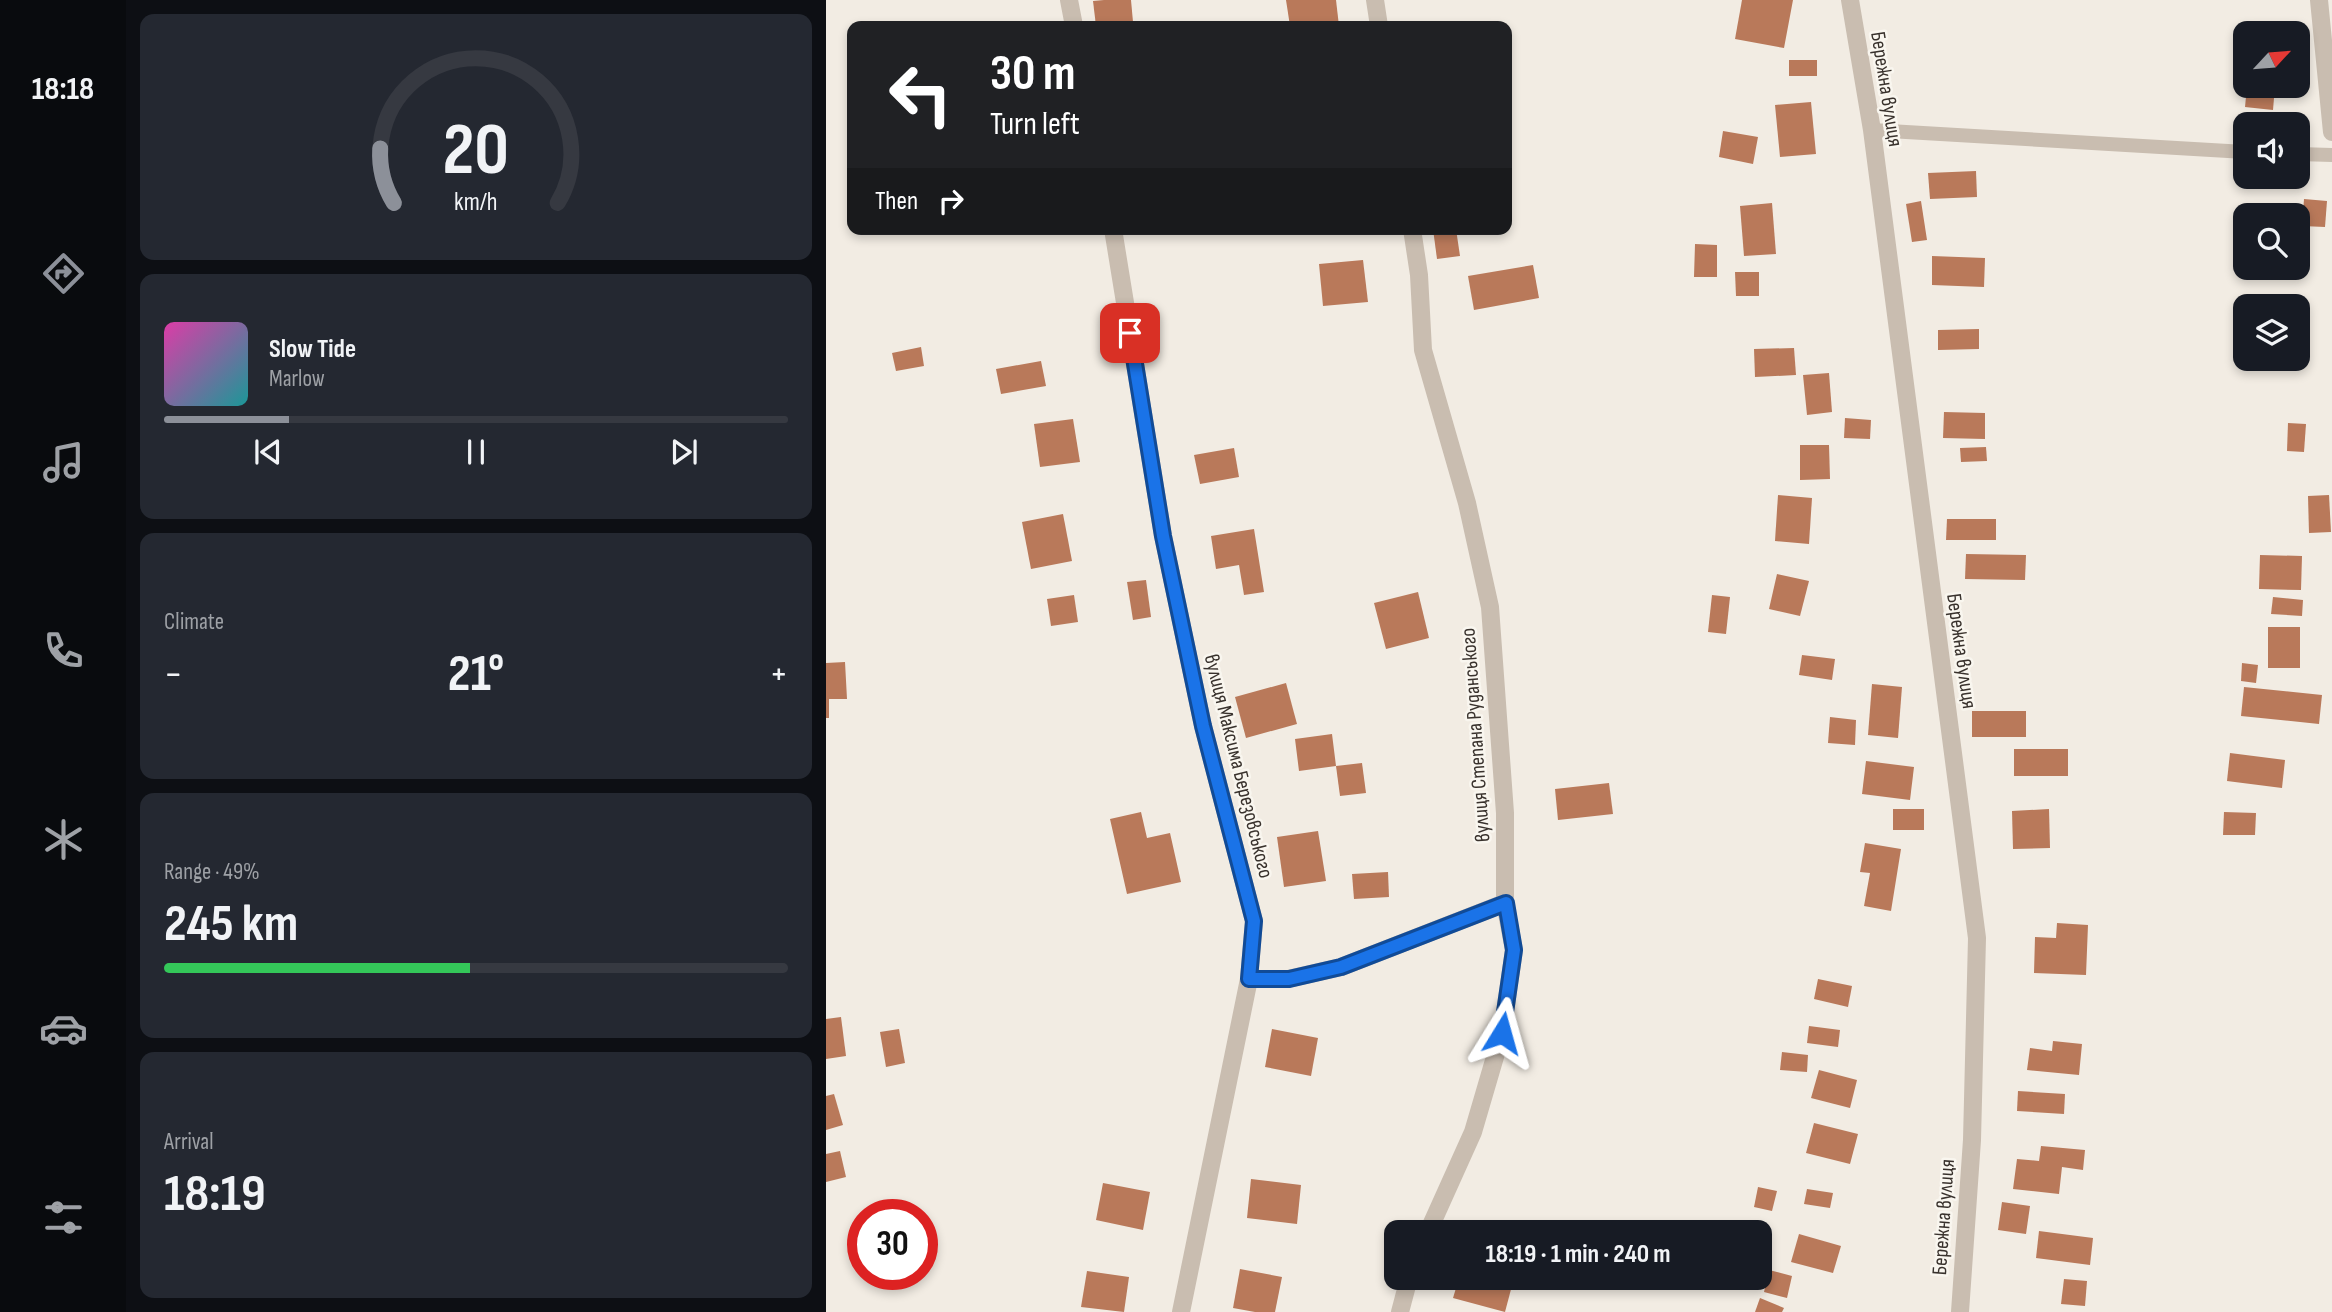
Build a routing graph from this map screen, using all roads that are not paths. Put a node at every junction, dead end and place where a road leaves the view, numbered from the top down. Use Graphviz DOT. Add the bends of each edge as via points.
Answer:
graph roads {
  1 [pos="1069,0"];
  2 [pos="1375,0"];
  3 [pos="1850,0"];
  4 [pos="2319,0"];
  5 [pos="1073,21"];
  6 [pos="1378,21"];
  7 [pos="1872,130"];
  8 [pos="2332,132"];
  9 [pos="2233,151"];
  10 [pos="2310,154"];
  11 [pos="2332,155"];
  12 [pos="1114,235"];
  13 [pos="1413,235"];
  14 [pos="1506,903"];
  15 [pos="1249,979"];
  16 [pos="1433,1220"];
  17 [pos="1406,1290"];
  18 [pos="1181,1312"];
  19 [pos="1400,1312"];
  20 [pos="1959,1312"];
  1 -- 5 [label="street"];
  2 -- 6 [label="street"];
  3 -- 7 [label="street, Бережна вулиця"];
  4 -- 8 [label="street"];
  7 -- 9 [label="lane"];
  7 -- 20 [label="street, Бережна вулиця" via="1977,938 1972,1140"];
  10 -- 11 [label="lane"];
  12 -- 15 [label="street, вулиця Максима Березовського" via="1163,536 1203,726 1254,921"];
  13 -- 14 [label="street, вулиця Степана Руданського" via="1423,351 1467,503 1490,607 1506,813"];
  14 -- 15 [label="street" via="1341,967 1289,979"];
  14 -- 16 [label="street, вулиця Степана Руданського" via="1514,950 1502,1033 1473,1132"];
  15 -- 18 [label="street, вулиця Максима Березовського"];
  17 -- 19 [label="street"];
}
